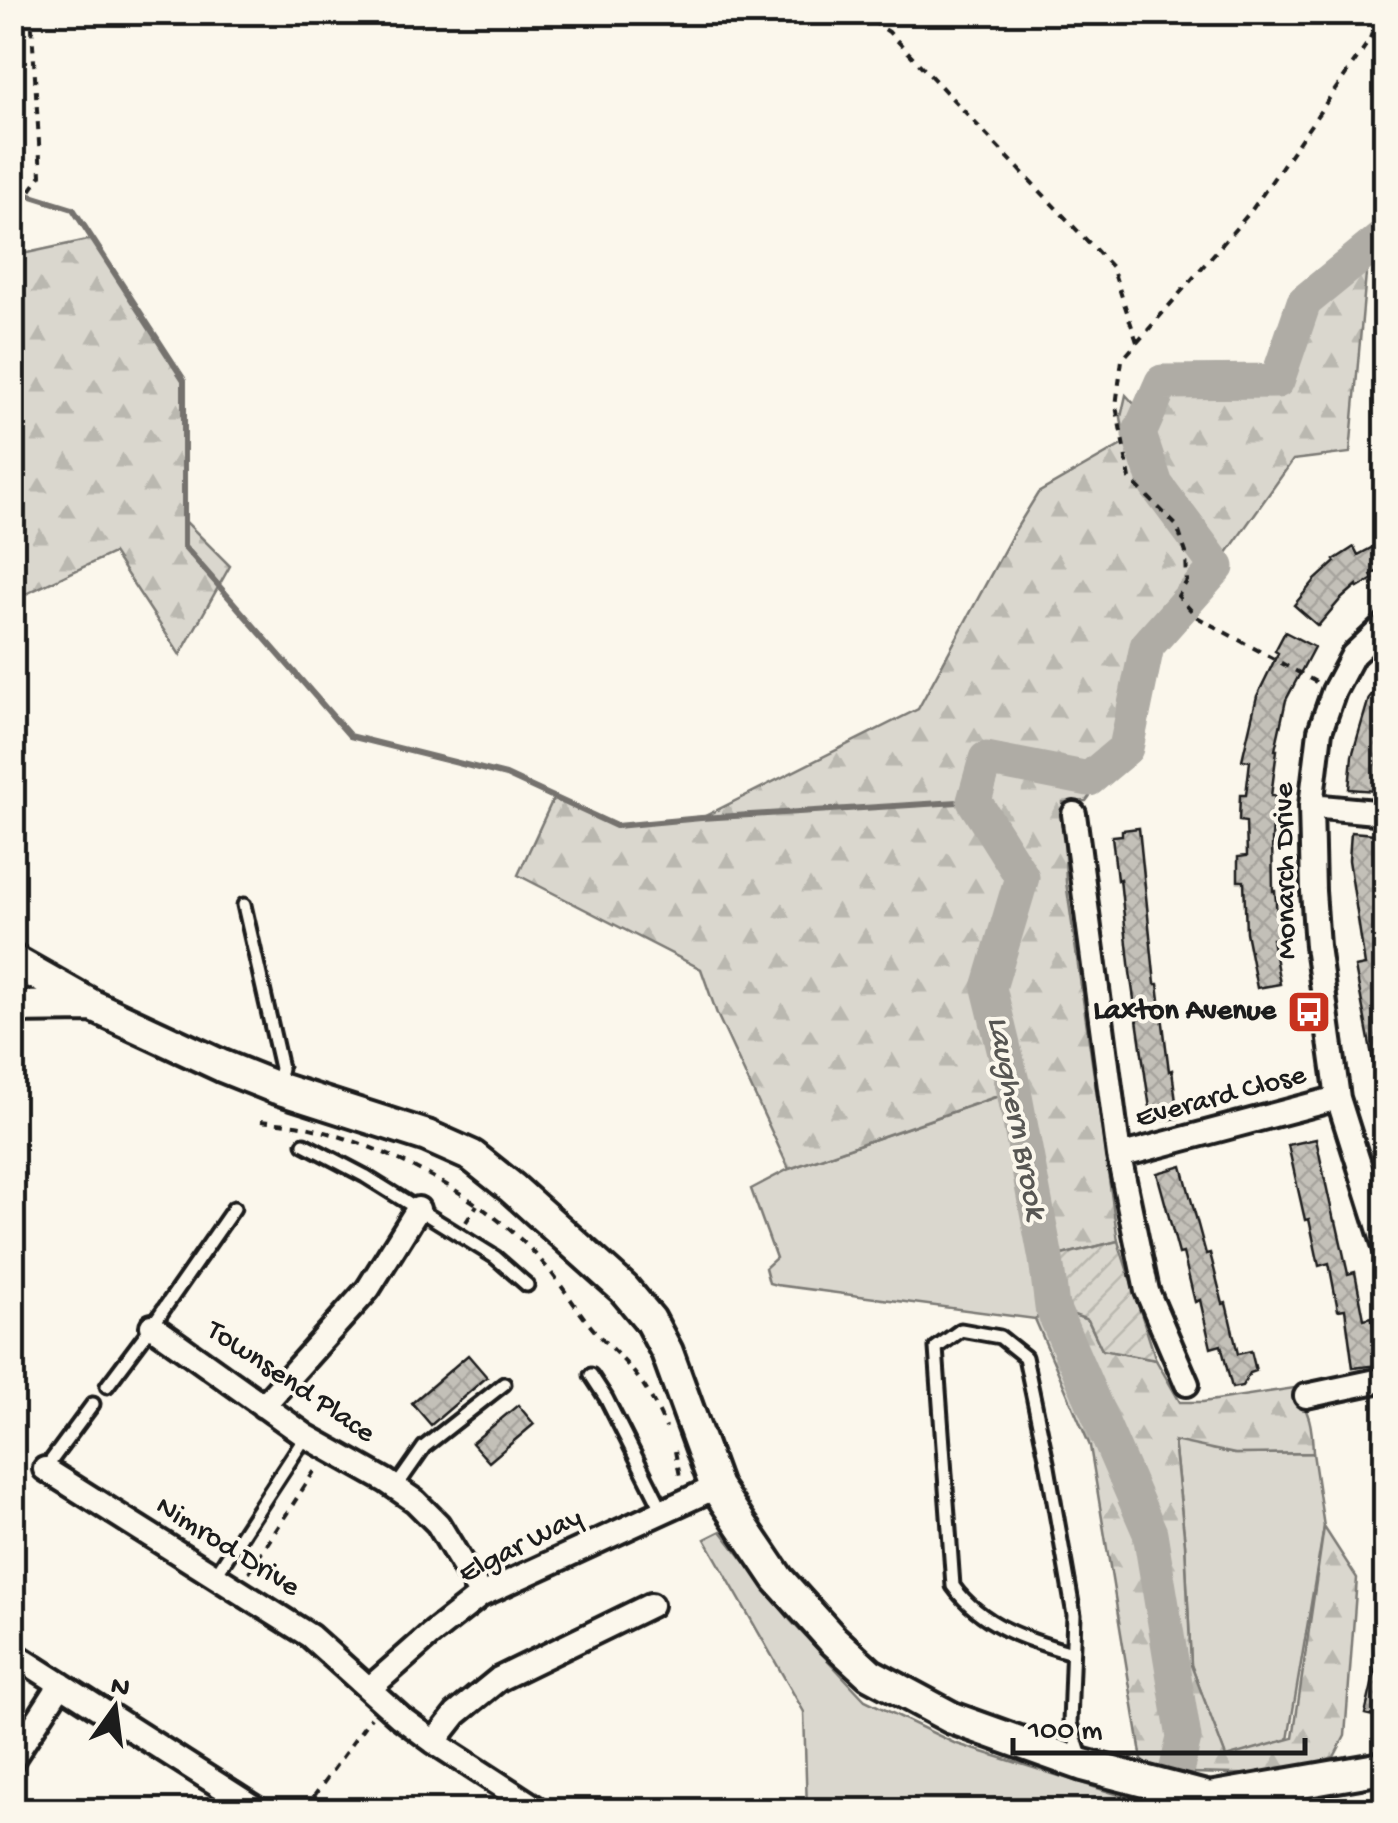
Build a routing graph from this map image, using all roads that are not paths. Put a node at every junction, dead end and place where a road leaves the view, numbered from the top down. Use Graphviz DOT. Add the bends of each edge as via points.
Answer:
graph roads {
  1 [pos="1386,624"];
  2 [pos="1312,806"];
  3 [pos="1386,813"];
  4 [pos="1074,814"];
  5 [pos="244,905"];
  6 [pos="14,961"];
  7 [pos="12,1006"];
  8 [pos="93,1006"];
  9 [pos="276,1088"];
  10 [pos="1338,1098"];
  11 [pos="304,1144"];
  12 [pos="1119,1156"];
  13 [pos="234,1208"];
  14 [pos="418,1209"];
  15 [pos="1386,1250"];
  16 [pos="527,1285"];
  17 [pos="152,1326"];
  18 [pos="591,1374"];
  19 [pos="1386,1379"];
  20 [pos="504,1384"];
  21 [pos="1187,1384"];
  22 [pos="106,1386"];
  23 [pos="1306,1396"];
  24 [pos="93,1404"];
  25 [pos="263,1406"];
  26 [pos="306,1436"];
  27 [pos="46,1469"];
  28 [pos="396,1487"];
  29 [pos="716,1487"];
  30 [pos="663,1512"];
  31 [pos="215,1576"];
  32 [pos="481,1595"];
  33 [pos="651,1605"];
  34 [pos="12,1653"];
  35 [pos="1072,1653"];
  36 [pos="61,1684"];
  37 [pos="376,1695"];
  38 [pos="434,1742"];
  39 [pos="12,1760"];
  40 [pos="1083,1764"];
  41 [pos="1386,1769"];
  42 [pos="258,1810"];
  43 [pos="539,1810"];
  1 -- 2 [label="street, Monarch Drive" via="1353,655 1334,691 1320,730"];
  2 -- 3 [label="street"];
  2 -- 10 [label="street, Monarch Drive" via="1317,946"];
  4 -- 12 [label="street, Everard Close"];
  5 -- 9 [label="lane" via="281,1068"];
  6 -- 7 [label="main road" via="23,981"];
  6 -- 8 [label="main road"];
  7 -- 8 [label="main road"];
  8 -- 9 [label="main road"];
  9 -- 29 [label="main road" via="472,1156 624,1289 667,1352"];
  10 -- 12 [label="street, Everard Close"];
  10 -- 15 [label="street, Monarch Drive"];
  11 -- 14 [label="lane"];
  12 -- 21 [label="street, Everard Close" via="1147,1290"];
  13 -- 17 [label="lane"];
  14 -- 16 [label="lane"];
  14 -- 25 [label="street" via="368,1289"];
  17 -- 22 [label="lane"];
  17 -- 25 [label="street, Townsend Place"];
  18 -- 30 [label="lane"];
  19 -- 23 [label="street"];
  20 -- 28 [label="lane" via="424,1447"];
  24 -- 27 [label="lane"];
  25 -- 26 [label="street, Townsend Place"];
  26 -- 28 [label="street, Townsend Place"];
  26 -- 31 [label="lane"];
  27 -- 31 [label="street, Nimrod Drive"];
  28 -- 32 [label="street, Townsend Place" via="438,1524"];
  29 -- 30 [label="street, Elgar Way"];
  29 -- 40 [label="main road" via="778,1579 870,1674 952,1718"];
  30 -- 32 [label="street, Elgar Way"];
  31 -- 37 [label="street, Nimrod Drive" via="310,1636"];
  32 -- 37 [label="street, Elgar Way" via="430,1635"];
  33 -- 38 [label="street" via="499,1679"];
  34 -- 36 [label="street"];
  35 -- 35 [label="lane" via="1074,1615 1025,1357 1000,1337 961,1330 936,1348 953,1586 966,1604 1012,1634"];
  35 -- 40 [label="lane" via="1070,1723"];
  36 -- 39 [label="street"];
  36 -- 42 [label="street"];
  37 -- 38 [label="street, Nimrod Drive"];
  38 -- 43 [label="street, Nimrod Drive"];
  40 -- 41 [label="main road" via="1209,1798 1266,1796"];
}
